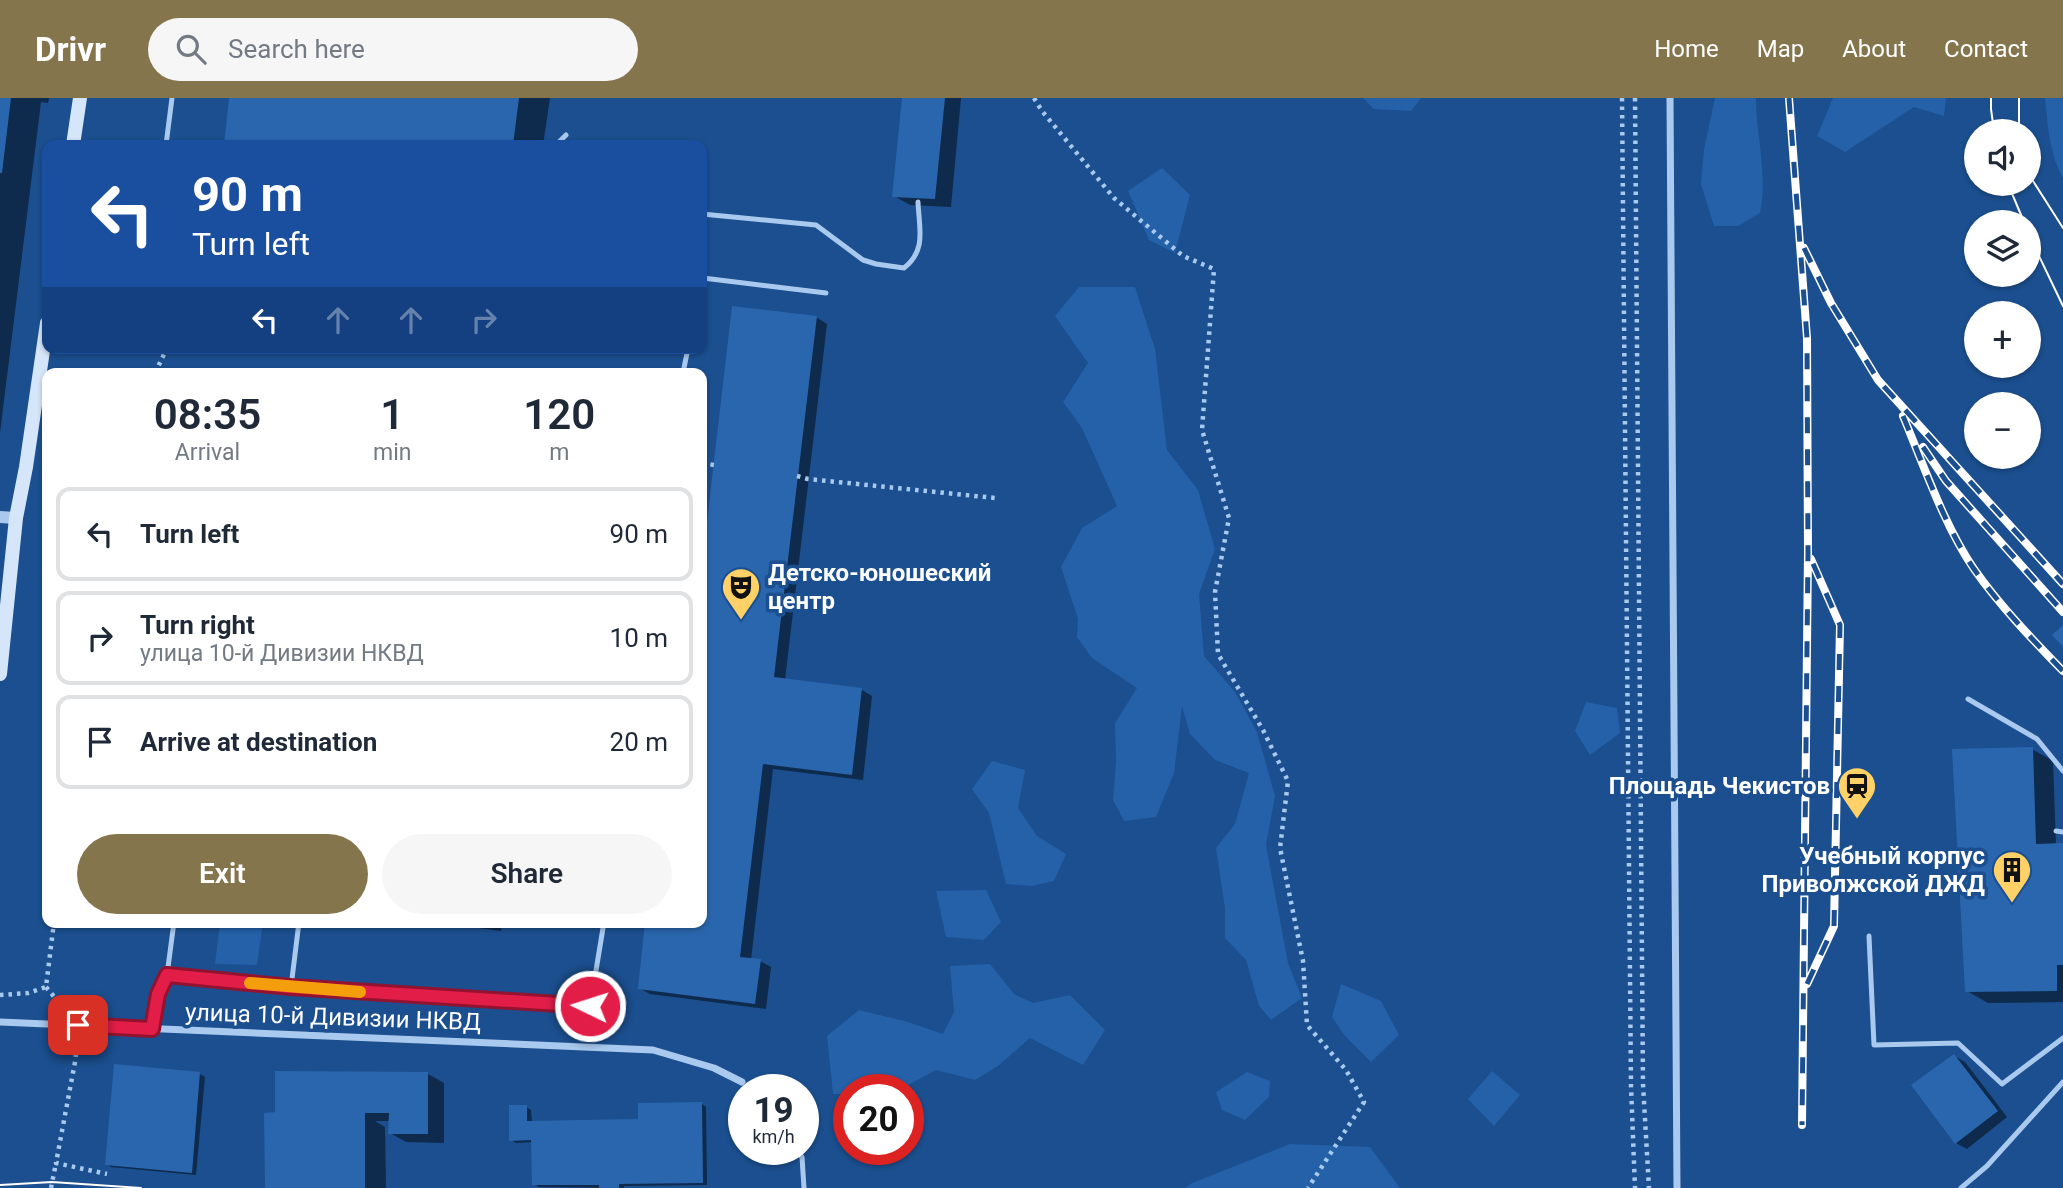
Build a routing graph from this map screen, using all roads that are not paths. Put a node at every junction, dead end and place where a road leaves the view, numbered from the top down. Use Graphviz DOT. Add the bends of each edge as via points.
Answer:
graph roads {
  1 [pos="80,98"];
  2 [pos="172,98"];
  3 [pos="1670,98"];
  4 [pos="566,135"];
  5 [pos="74,140"];
  6 [pos="167,140"];
  7 [pos="561,140"];
  8 [pos="918,202"];
  9 [pos="707,214"];
  10 [pos="707,278"];
  11 [pos="826,293"];
  12 [pos="42,354"];
  13 [pos="0,517"];
  14 [pos="16,518"];
  15 [pos="0,674"];
  16 [pos="1968,699"];
  17 [pos="2063,771"];
  18 [pos="173,928"];
  19 [pos="298,928"];
  20 [pos="603,928"];
  21 [pos="1869,936"];
  22 [pos="167,975"];
  23 [pos="291,987"];
  24 [pos="0,1022"];
  25 [pos="152,1029"];
  26 [pos="2063,1038"];
  27 [pos="728,1075"];
  28 [pos="2063,1082"];
  29 [pos="803,1165"];
  30 [pos="804,1188"];
  31 [pos="1677,1188"];
  32 [pos="1961,1188"];
  1 -- 5 [label="main road"];
  2 -- 6 [label="lane"];
  3 -- 31 [label="street"];
  4 -- 7 [label="lane"];
  8 -- 9 [label="lane" via="920,245 914,261 904,268 863,260 816,225"];
  10 -- 11 [label="lane"];
  12 -- 14 [label="main road"];
  13 -- 14 [label="street"];
  14 -- 15 [label="main road"];
  16 -- 17 [label="lane" via="2037,739"];
  18 -- 22 [label="lane"];
  19 -- 23 [label="lane"];
  20 -- 23 [label="lane" via="590,1006"];
  21 -- 26 [label="lane" via="1874,1045 1958,1042 2002,1084"];
  22 -- 23 [label="lane"];
  22 -- 25 [label="lane" via="158,994"];
  24 -- 25 [label="street, улица 10-й Дивизии НКВД"];
  25 -- 27 [label="street, улица 10-й Дивизии НКВД" via="653,1050"];
  28 -- 32 [label="lane"];
  29 -- 30 [label="lane"];
}
